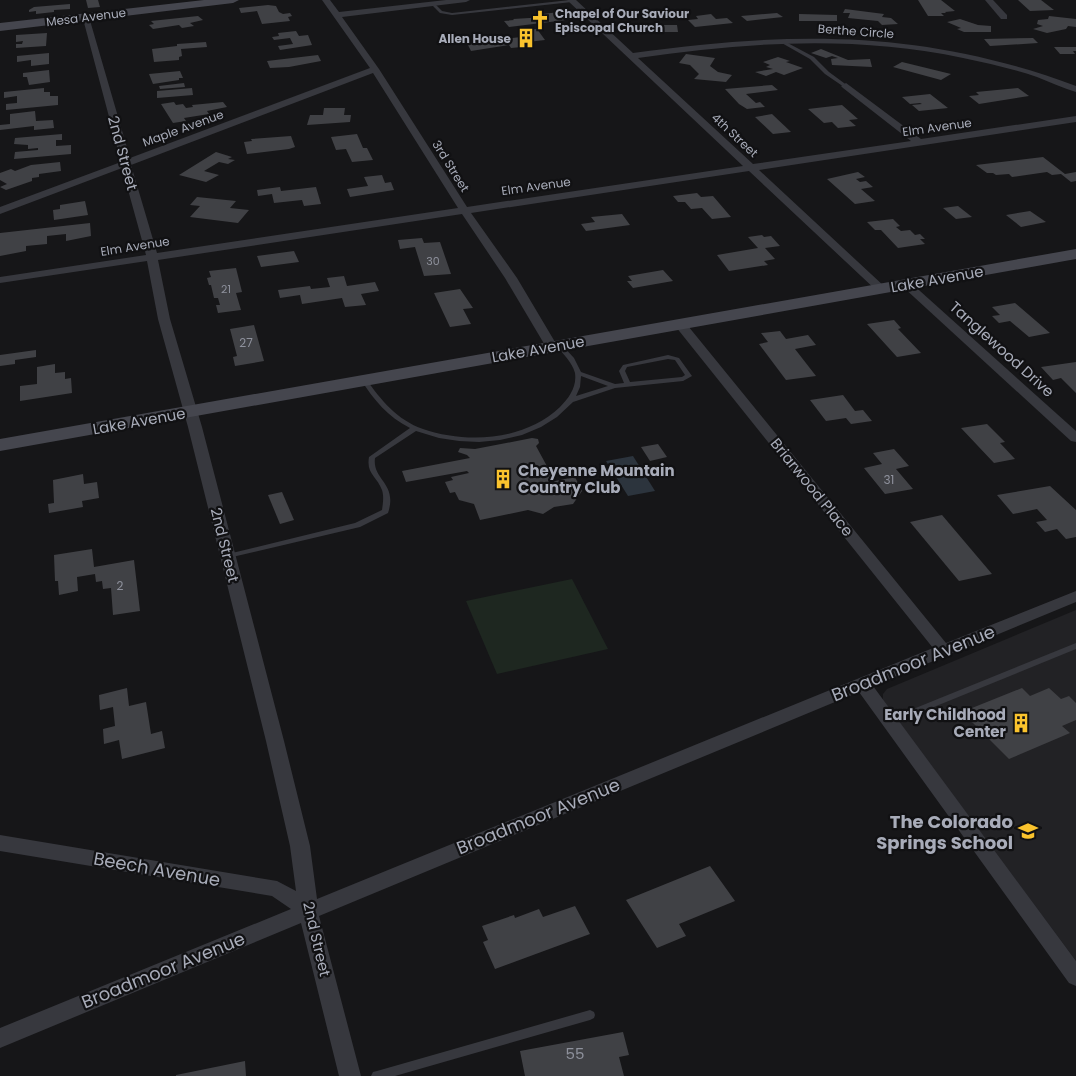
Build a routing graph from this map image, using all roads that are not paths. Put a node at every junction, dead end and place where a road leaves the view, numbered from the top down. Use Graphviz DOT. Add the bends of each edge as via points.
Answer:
graph roads {
  1 [pos="233,0"];
  2 [pos="326,0"];
  3 [pos="466,0"];
  4 [pos="572,0"];
  5 [pos="989,0"];
  6 [pos="432,4"];
  7 [pos="337,15"];
  8 [pos="86,17"];
  9 [pos="1004,17"];
  10 [pos="0,27"];
  11 [pos="780,40"];
  12 [pos="630,56"];
  13 [pos="375,70"];
  14 [pos="846,86"];
  15 [pos="1076,89"];
  16 [pos="1076,119"];
  17 [pos="919,142"];
  18 [pos="126,162"];
  19 [pos="751,167"];
  20 [pos="464,210"];
  21 [pos="0,211"];
  22 [pos="1076,254"];
  23 [pos="152,256"];
  24 [pos="0,280"];
  25 [pos="906,284"];
  26 [pos="881,289"];
  27 [pos="680,324"];
  28 [pos="556,346"];
  29 [pos="578,373"];
  30 [pos="364,380"];
  31 [pos="629,385"];
  32 [pos="614,386"];
  33 [pos="571,400"];
  34 [pos="190,412"];
  35 [pos="415,428"];
  36 [pos="1076,438"];
  37 [pos="0,445"];
  38 [pos="228,556"];
  39 [pos="1076,596"];
  40 [pos="1076,646"];
  41 [pos="944,651"];
  42 [pos="862,684"];
  43 [pos="889,722"];
  44 [pos="0,843"];
  45 [pos="308,910"];
  46 [pos="1076,977"];
  47 [pos="590,1015"];
  48 [pos="0,1038"];
  49 [pos="350,1076"];
  50 [pos="377,1076"];
  1 -- 8 [label="main road, Mesa Avenue"];
  2 -- 7 [label="street, 3rd Street"];
  3 -- 6 [label="street"];
  4 -- 6 [label="lane" via="452,14 441,12"];
  4 -- 12 [label="street, 4th Street"];
  5 -- 9 [label="street"];
  6 -- 7 [label="street"];
  7 -- 13 [label="street, 3rd Street"];
  8 -- 10 [label="main road, Mesa Avenue"];
  8 -- 18 [label="street, 2nd Street"];
  11 -- 12 [label="street, Berthe Circle"];
  11 -- 14 [label="lane" via="812,58"];
  11 -- 15 [label="street, Berthe Circle" via="859,42 943,53 1026,72"];
  12 -- 19 [label="street, 4th Street"];
  13 -- 18 [label="street, Maple Avenue"];
  13 -- 20 [label="street, 3rd Street"];
  14 -- 17 [label="street"];
  16 -- 17 [label="street, Elm Avenue"];
  17 -- 19 [label="street, Elm Avenue"];
  18 -- 21 [label="street, Maple Avenue"];
  18 -- 23 [label="street, 2nd Street"];
  19 -- 20 [label="street, Elm Avenue"];
  19 -- 26 [label="street, 4th Street"];
  20 -- 23 [label="street, Elm Avenue"];
  20 -- 28 [label="street, 3rd Street"];
  22 -- 25 [label="main road, Lake Avenue"];
  23 -- 24 [label="street, Elm Avenue"];
  23 -- 34 [label="street, 2nd Street" via="164,319"];
  25 -- 26 [label="main road, Lake Avenue"];
  25 -- 36 [label="street, Tanglewood Drive"];
  26 -- 27 [label="main road, Lake Avenue"];
  27 -- 28 [label="main road, Lake Avenue"];
  27 -- 41 [label="street, Briarwood Place"];
  28 -- 29 [label="lane" via="570,357"];
  28 -- 30 [label="main road, Lake Avenue"];
  29 -- 32 [label="lane"];
  29 -- 33 [label="lane" via="579,381"];
  30 -- 34 [label="main road, Lake Avenue"];
  30 -- 35 [label="lane" via="391,414"];
  31 -- 31 [label="lane" via="683,379 689,376 677,359 668,357 625,366 622,371"];
  31 -- 32 [label="lane"];
  32 -- 33 [label="lane"];
  33 -- 35 [label="lane" via="540,425 502,437 452,438"];
  34 -- 37 [label="main road, Lake Avenue"];
  34 -- 38 [label="street, 2nd Street"];
  35 -- 38 [label="lane" via="372,456 372,471 384,483 388,496 384,511 357,525"];
  38 -- 45 [label="street, 2nd Street" via="297,837"];
  39 -- 41 [label="street, Broadmoor Avenue"];
  40 -- 43 [label="lane"];
  41 -- 42 [label="street, Broadmoor Avenue"];
  42 -- 43 [label="street"];
  42 -- 45 [label="street, Broadmoor Avenue"];
  43 -- 46 [label="street"];
  44 -- 45 [label="street, Beech Avenue" via="277,890"];
  45 -- 48 [label="street, Broadmoor Avenue"];
  45 -- 49 [label="street, 2nd Street"];
  47 -- 50 [label="lane"];
}
